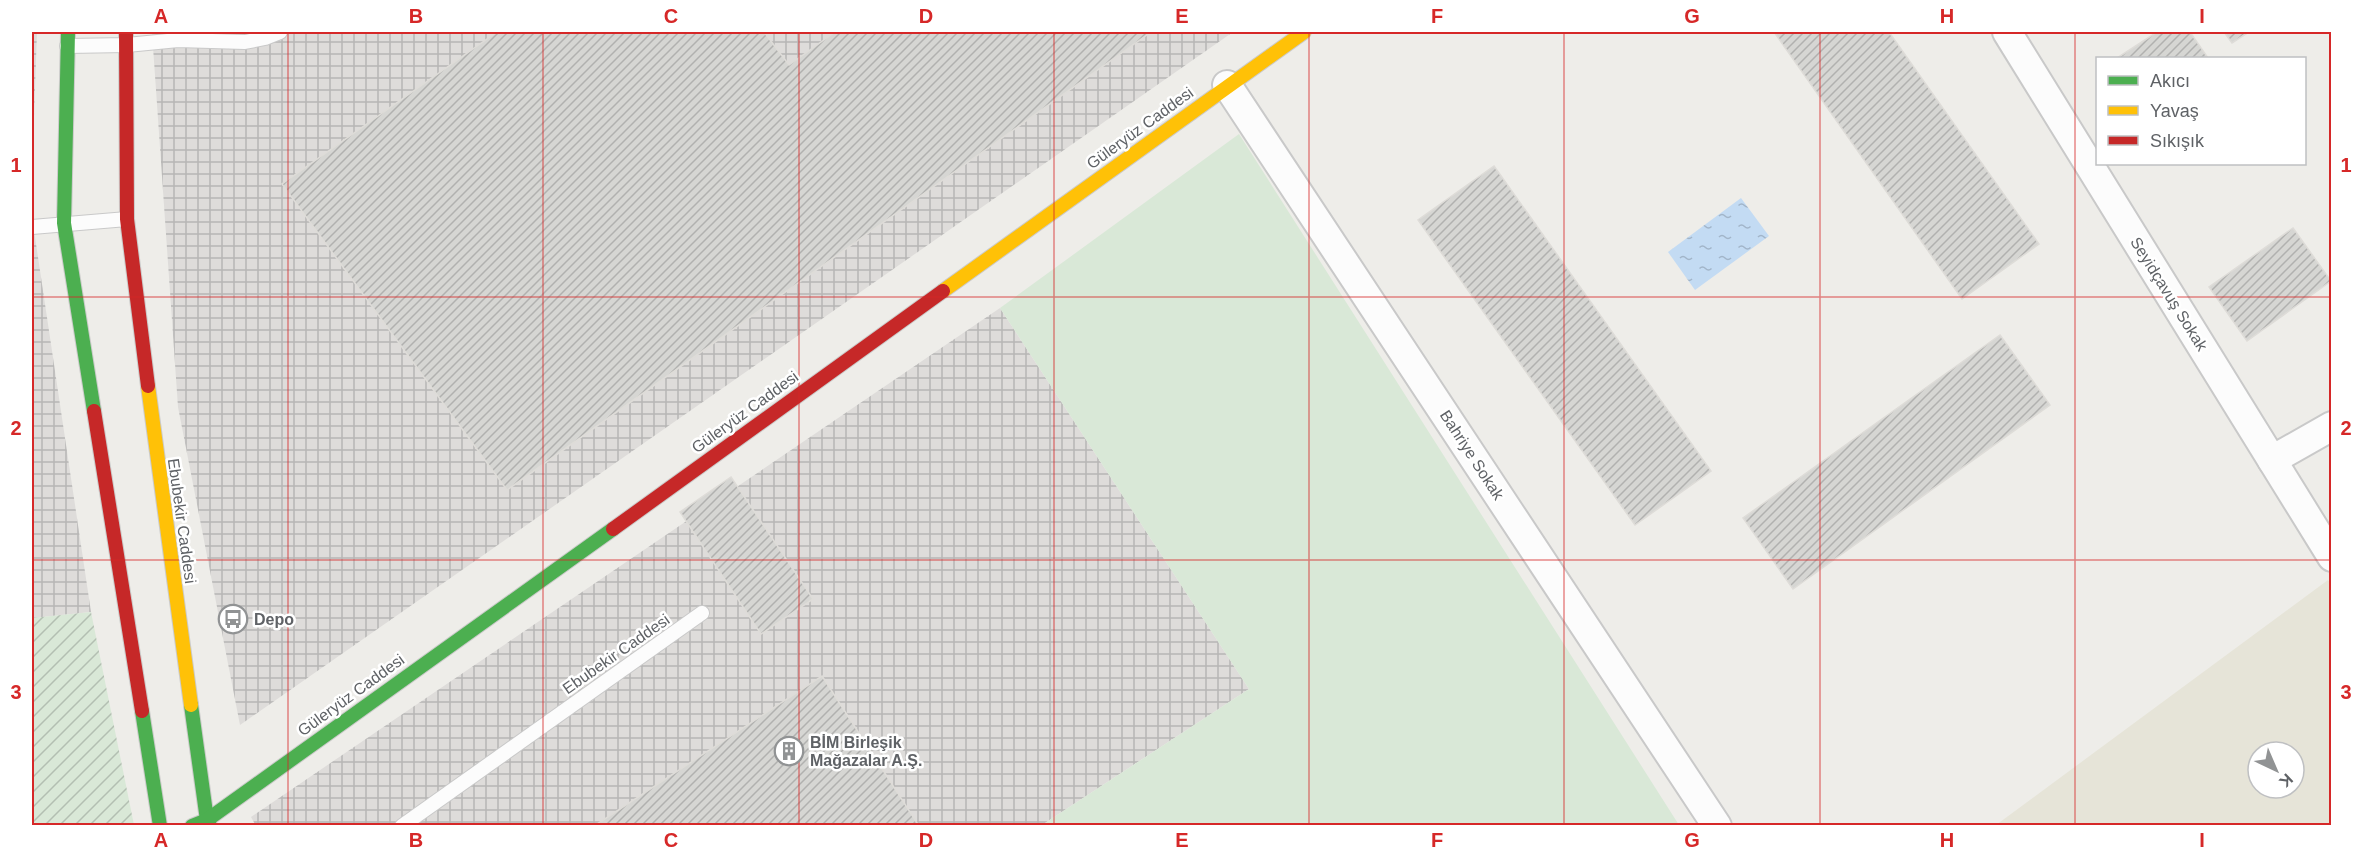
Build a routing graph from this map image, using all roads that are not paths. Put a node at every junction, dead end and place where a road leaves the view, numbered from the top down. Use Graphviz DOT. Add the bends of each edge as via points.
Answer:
graph roads {
  1 [pos="68,32"];
  2 [pos="280,32"];
  3 [pos="1304,32"];
  4 [pos="2019,36"];
  5 [pos="126,38"];
  6 [pos="67,46"];
  7 [pos="1227,85"];
  8 [pos="127,219"];
  9 [pos="64,223"];
  10 [pos="32,227"];
  11 [pos="2331,426"];
  12 [pos="2272,460"];
  13 [pos="2331,557"];
  14 [pos="702,613"];
  15 [pos="208,822"];
  16 [pos="160,825"];
  17 [pos="192,825"];
  18 [pos="402,825"];
  19 [pos="1717,825"];
  1 -- 6 [label="main road"];
  2 -- 5 [label="lane" via="245,42"];
  3 -- 7 [label="main road, Güleryüz Caddesi"];
  4 -- 12 [label="street, Seyidçavuş Sokak"];
  5 -- 6 [label="lane"];
  5 -- 8 [label="main road, Ebubekir Caddesi"];
  6 -- 9 [label="main road"];
  7 -- 15 [label="main road, Güleryüz Caddesi"];
  7 -- 19 [label="street, Bahriye Sokak"];
  8 -- 9 [label="lane"];
  8 -- 15 [label="main road, Ebubekir Caddesi" via="165,528"];
  9 -- 10 [label="lane"];
  9 -- 16 [label="main road"];
  11 -- 12 [label="street"];
  12 -- 13 [label="street, Seyidçavuş Sokak"];
  14 -- 18 [label="lane, Ebubekir Caddesi"];
  15 -- 17 [label="main road, Güleryüz Caddesi"];
}
